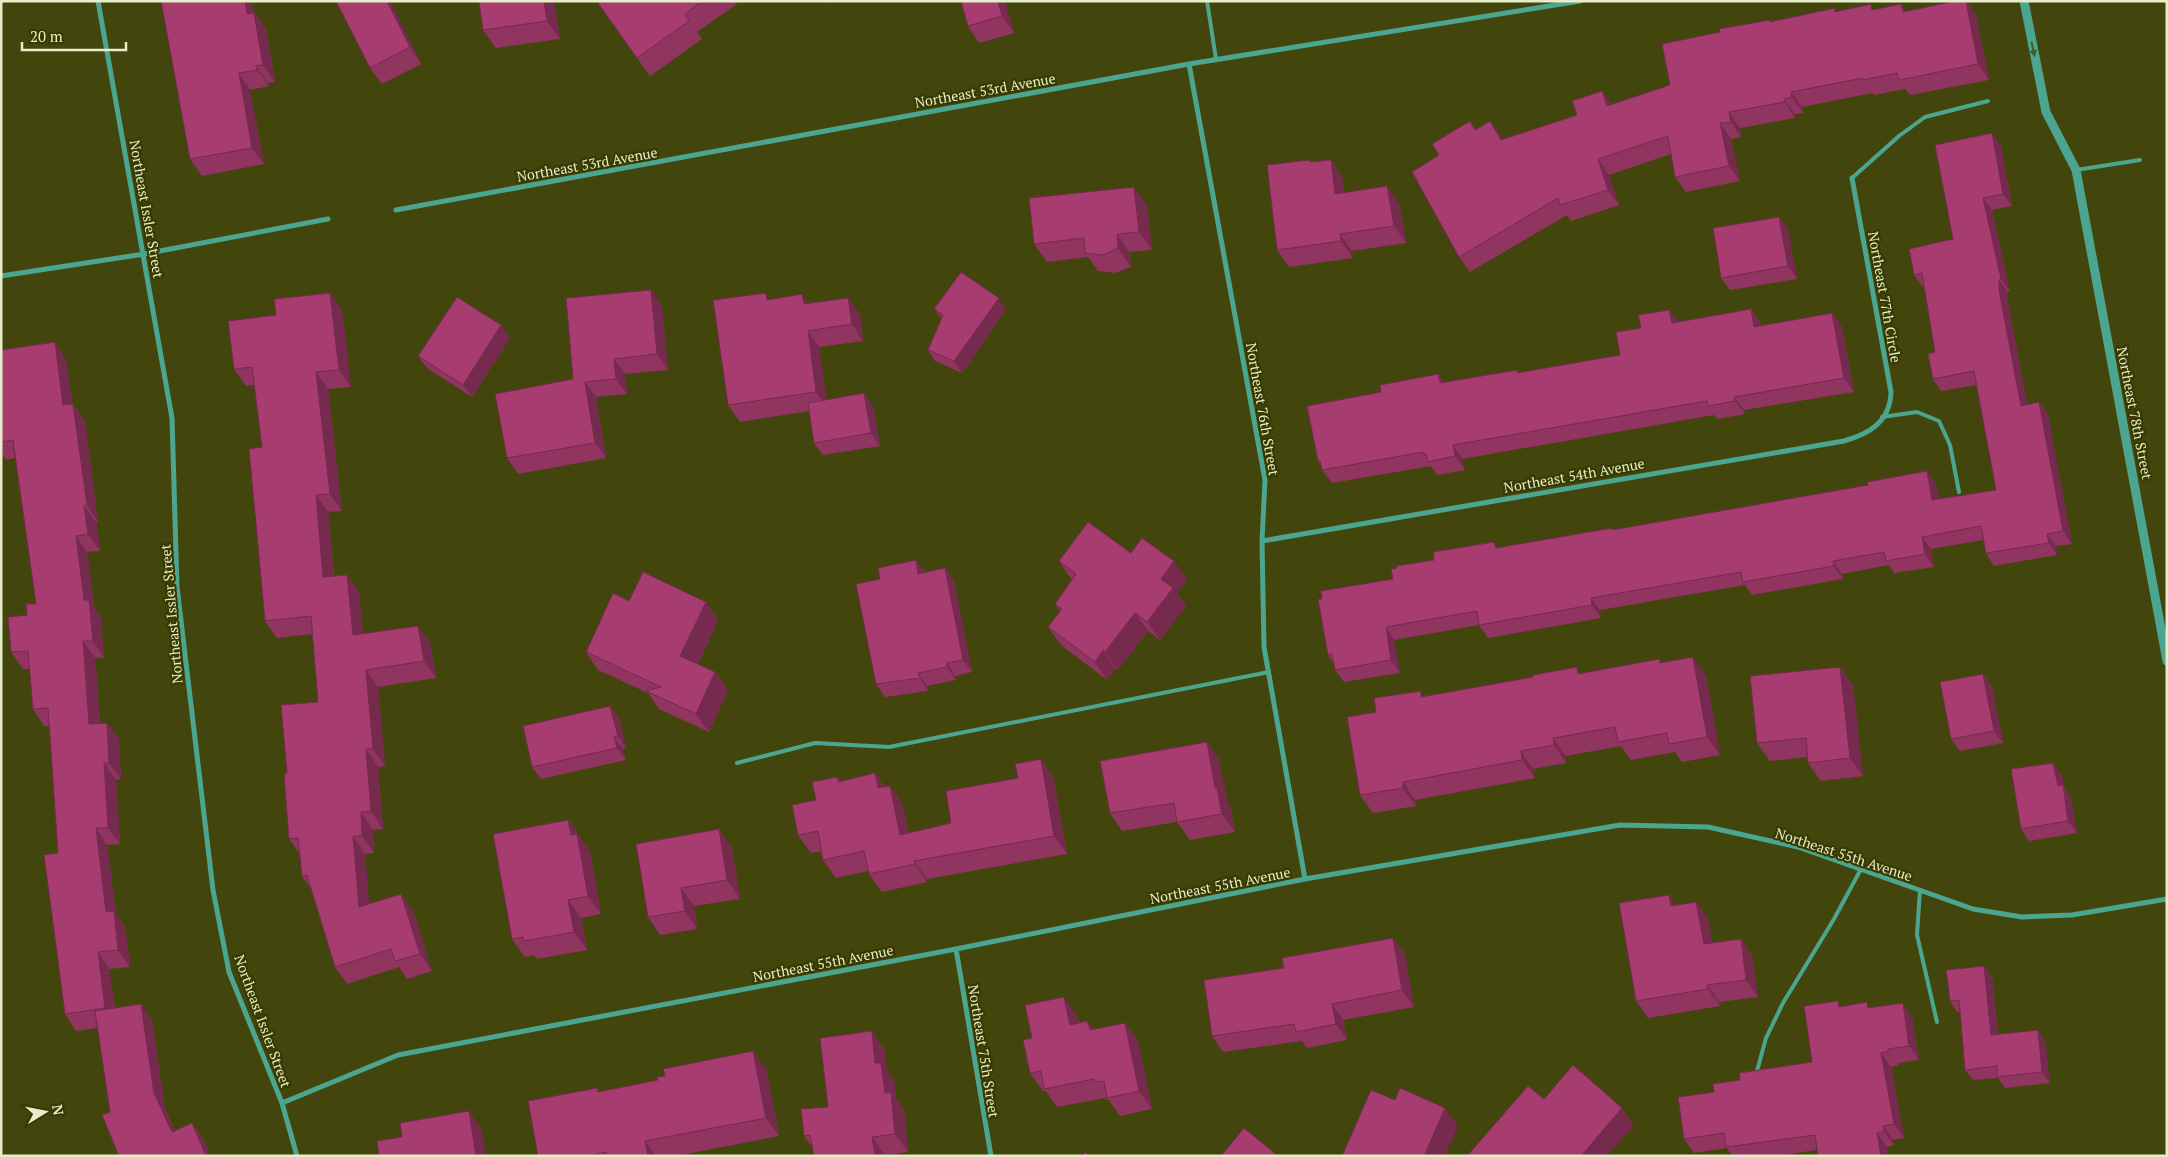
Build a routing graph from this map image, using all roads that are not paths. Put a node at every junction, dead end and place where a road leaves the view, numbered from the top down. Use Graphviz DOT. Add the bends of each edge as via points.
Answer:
graph roads {
  1 [pos="98,1"];
  2 [pos="1207,1"];
  3 [pos="1580,1"];
  4 [pos="2024,1"];
  5 [pos="1216,59"];
  6 [pos="1189,64"];
  7 [pos="1988,101"];
  8 [pos="2140,160"];
  9 [pos="2076,170"];
  10 [pos="1852,178"];
  11 [pos="396,210"];
  12 [pos="328,219"];
  13 [pos="144,254"];
  14 [pos="1,276"];
  15 [pos="1882,418"];
  16 [pos="1959,492"];
  17 [pos="1262,541"];
  18 [pos="2167,662"];
  19 [pos="1269,672"];
  20 [pos="737,763"];
  21 [pos="1860,869"];
  22 [pos="1305,879"];
  23 [pos="1920,890"];
  24 [pos="2167,899"];
  25 [pos="956,950"];
  26 [pos="1937,1022"];
  27 [pos="1758,1071"];
  28 [pos="282,1103"];
  29 [pos="296,1156"];
  30 [pos="991,1156"];
  1 -- 13 [label="street, Northeast Issler Street"];
  2 -- 5 [label="lane"];
  3 -- 5 [label="street, Northeast 53rd Avenue"];
  4 -- 9 [label="street, Northeast 78th Street, one-way" via="2046,112"];
  5 -- 6 [label="street, Northeast 53rd Avenue"];
  6 -- 11 [label="street, Northeast 53rd Avenue"];
  6 -- 17 [label="street, Northeast 76th Street" via="1265,480"];
  7 -- 10 [label="lane" via="1925,117"];
  8 -- 9 [label="lane"];
  9 -- 18 [label="street, Northeast 78th Street"];
  10 -- 15 [label="street, Northeast 77th Circle" via="1890,392 1890,402"];
  12 -- 13 [label="street"];
  13 -- 14 [label="street"];
  13 -- 28 [label="street, Northeast Issler Street" via="172,418 176,586 212,890 229,972"];
  15 -- 16 [label="lane" via="1917,412 1939,421 1950,445"];
  15 -- 17 [label="street, Northeast 54th Avenue" via="1867,433 1844,441"];
  17 -- 19 [label="street, Northeast 76th Street" via="1264,647"];
  19 -- 20 [label="lane" via="889,747 815,744"];
  19 -- 22 [label="street, Northeast 76th Street"];
  21 -- 22 [label="street, Northeast 55th Avenue" via="1798,847 1708,827 1620,825"];
  21 -- 23 [label="street, Northeast 55th Avenue"];
  21 -- 27 [label="lane" via="1783,1003 1766,1038"];
  22 -- 25 [label="street, Northeast 55th Avenue"];
  23 -- 24 [label="street, Northeast 55th Avenue" via="1973,909 2022,917 2072,915"];
  23 -- 26 [label="lane" via="1917,935"];
  25 -- 28 [label="street, Northeast 55th Avenue" via="398,1055"];
  25 -- 30 [label="street, Northeast 75th Street"];
  28 -- 29 [label="street, Northeast Issler Street"];
}
